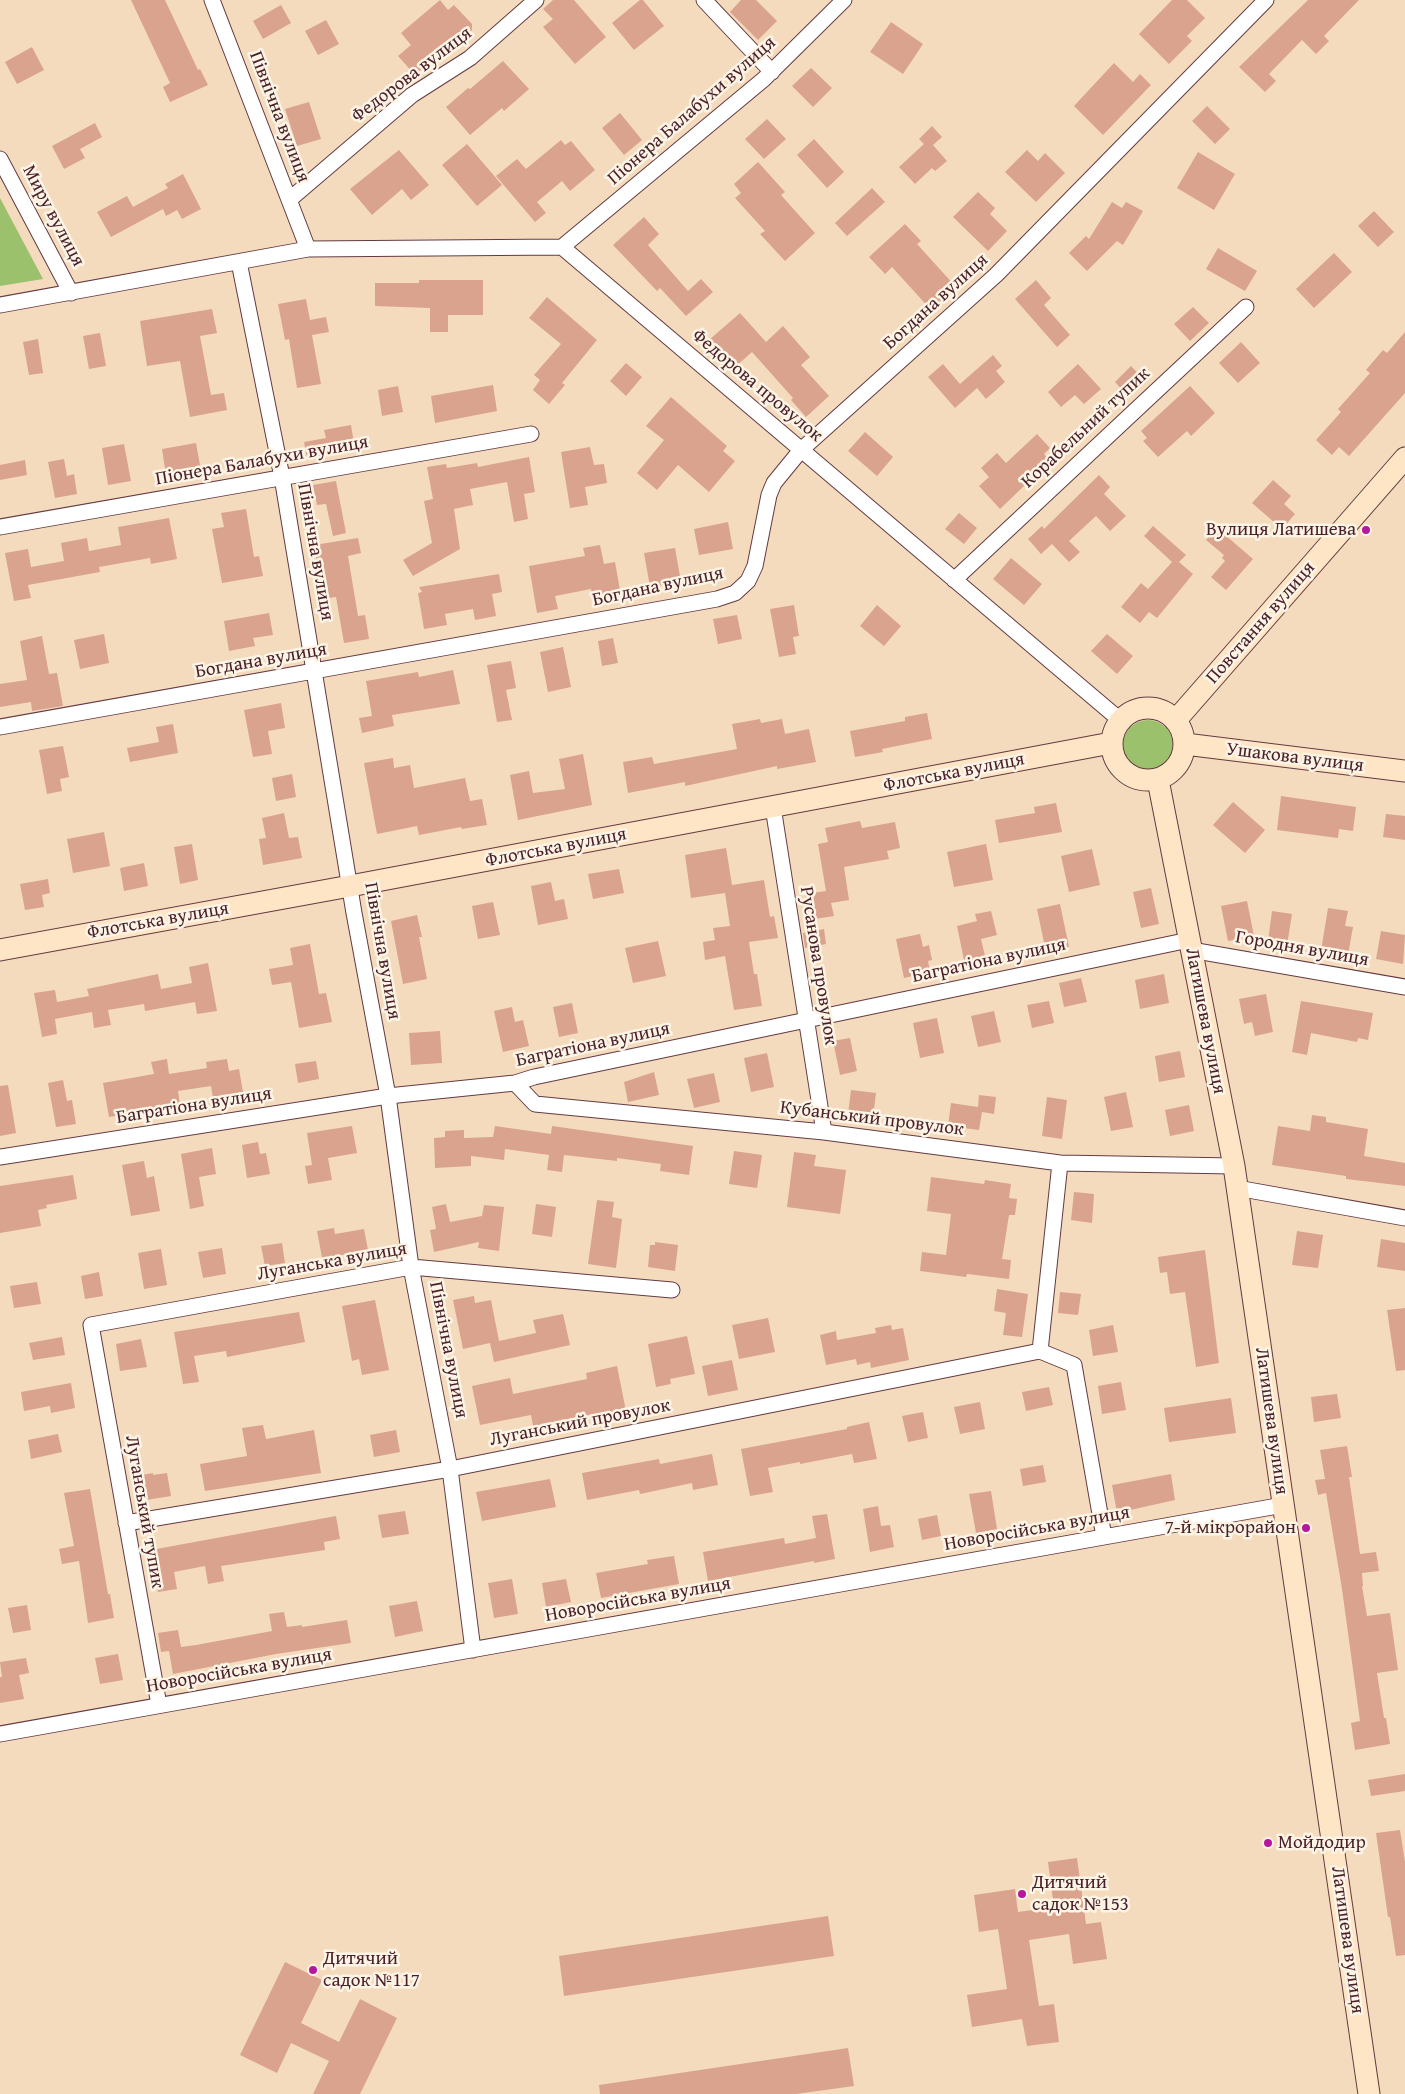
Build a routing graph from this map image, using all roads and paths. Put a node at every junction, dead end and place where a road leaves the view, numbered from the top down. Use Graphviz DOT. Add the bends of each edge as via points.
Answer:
graph roads {
  1 [pos="212,0"];
  2 [pos="536,0"];
  3 [pos="704,0"];
  4 [pos="844,0"];
  5 [pos="1266,0"];
  6 [pos="772,72"];
  7 [pos="0,158"];
  8 [pos="289,200"];
  9 [pos="562,247"];
  10 [pos="308,249"];
  11 [pos="239,262"];
  12 [pos="71,293"];
  13 [pos="0,305"];
  14 [pos="1246,307"];
  15 [pos="531,434"];
  16 [pos="802,450"];
  17 [pos="1405,458"];
  18 [pos="282,477"];
  19 [pos="0,527"];
  20 [pos="954,580"];
  21 [pos="315,671"];
  22 [pos="1120,720"];
  23 [pos="1176,720"];
  24 [pos="0,727"];
  25 [pos="1111,743"];
  26 [pos="1185,744"];
  27 [pos="1405,771"];
  28 [pos="1158,780"];
  29 [pos="773,807"];
  30 [pos="350,886"];
  31 [pos="1190,945"];
  32 [pos="0,950"];
  33 [pos="1405,987"];
  34 [pos="807,1020"];
  35 [pos="515,1083"];
  36 [pos="388,1096"];
  37 [pos="824,1132"];
  38 [pos="0,1157"];
  39 [pos="1060,1163"];
  40 [pos="1234,1166"];
  41 [pos="1237,1188"];
  42 [pos="1405,1218"];
  43 [pos="412,1267"];
  44 [pos="672,1290"];
  45 [pos="91,1325"];
  46 [pos="1040,1351"];
  47 [pos="450,1469"];
  48 [pos="1283,1506"];
  49 [pos="126,1523"];
  50 [pos="1104,1537"];
  51 [pos="473,1650"];
  52 [pos="159,1706"];
  53 [pos="0,1734"];
  54 [pos="1369,2094"];
  1 -- 8 [label="street, Північна вулиця"];
  2 -- 8 [label="street, Федорова вулиця" via="470,58 412,95"];
  3 -- 6 [label="street"];
  4 -- 6 [label="street, Піонера Балабухи вулиця"];
  5 -- 16 [label="street, Богдана вулиця" via="996,275"];
  6 -- 9 [label="street, Піонера Балабухи вулиця"];
  7 -- 12 [label="street, Миру вулиця"];
  8 -- 10 [label="street, Північна вулиця"];
  9 -- 10 [label="street"];
  9 -- 16 [label="street, Федорова провулок"];
  10 -- 11 [label="street"];
  11 -- 12 [label="street"];
  11 -- 18 [label="street, Північна вулиця"];
  12 -- 13 [label="street"];
  14 -- 20 [label="street, Корабельний тупик"];
  15 -- 18 [label="street, Піонера Балабухи вулиця"];
  16 -- 20 [label="street, Федорова провулок"];
  16 -- 21 [label="street, Богдана вулиця" via="774,483 755,566 748,581 735,593 717,599"];
  17 -- 23 [label="street, Повстання вулиця"];
  18 -- 19 [label="street, Піонера Балабухи вулиця"];
  18 -- 21 [label="street, Північна вулиця"];
  20 -- 22 [label="street, Федорова провулок"];
  21 -- 24 [label="street, Богдана вулиця"];
  21 -- 30 [label="street, Північна вулиця"];
  22 -- 23 [label="street" via="1133,711 1148,708 1163,711"];
  22 -- 25 [label="street"];
  23 -- 26 [label="street"];
  25 -- 28 [label="street" via="1113,757 1120,769 1137,779"];
  25 -- 29 [label="street, Флотська вулиця"];
  26 -- 27 [label="street, Ушакова вулиця"];
  26 -- 28 [label="street" via="1177,766"];
  28 -- 31 [label="street, Латишева вулиця"];
  29 -- 30 [label="street, Флотська вулиця"];
  29 -- 34 [label="street, Русанова провулок"];
  30 -- 32 [label="street, Флотська вулиця"];
  30 -- 36 [label="street, Північна вулиця"];
  31 -- 33 [label="street, Городня вулиця"];
  31 -- 34 [label="street, Багратіона вулиця"];
  31 -- 40 [label="street, Латишева вулиця"];
  34 -- 35 [label="street, Багратіона вулиця"];
  34 -- 37 [label="street, Русанова провулок"];
  35 -- 36 [label="street, Багратіона вулиця"];
  35 -- 37 [label="street, Кубанський провулок" via="535,1104"];
  36 -- 38 [label="street, Багратіона вулиця"];
  36 -- 43 [label="street, Північна вулиця"];
  37 -- 39 [label="street, Кубанський провулок"];
  39 -- 40 [label="street, Кубанський провулок"];
  39 -- 46 [label="street"];
  40 -- 41 [label="street, Латишева вулиця"];
  41 -- 42 [label="street"];
  41 -- 48 [label="street, Латишева вулиця"];
  43 -- 44 [label="street, Луганська вулиця"];
  43 -- 45 [label="street, Луганська вулиця"];
  43 -- 47 [label="street, Північна вулиця"];
  45 -- 49 [label="street, Луганський тупик"];
  46 -- 47 [label="street, Луганський провулок"];
  46 -- 50 [label="street" via="1074,1366"];
  47 -- 49 [label="street, Луганський провулок"];
  47 -- 51 [label="street, Північна вулиця"];
  48 -- 50 [label="street, Новоросійська вулиця"];
  48 -- 54 [label="street, Латишева вулиця"];
  49 -- 52 [label="street, Луганський тупик"];
  50 -- 51 [label="street, Новоросійська вулиця"];
  51 -- 52 [label="street, Новоросійська вулиця"];
  52 -- 53 [label="street, Новоросійська вулиця"];
}
